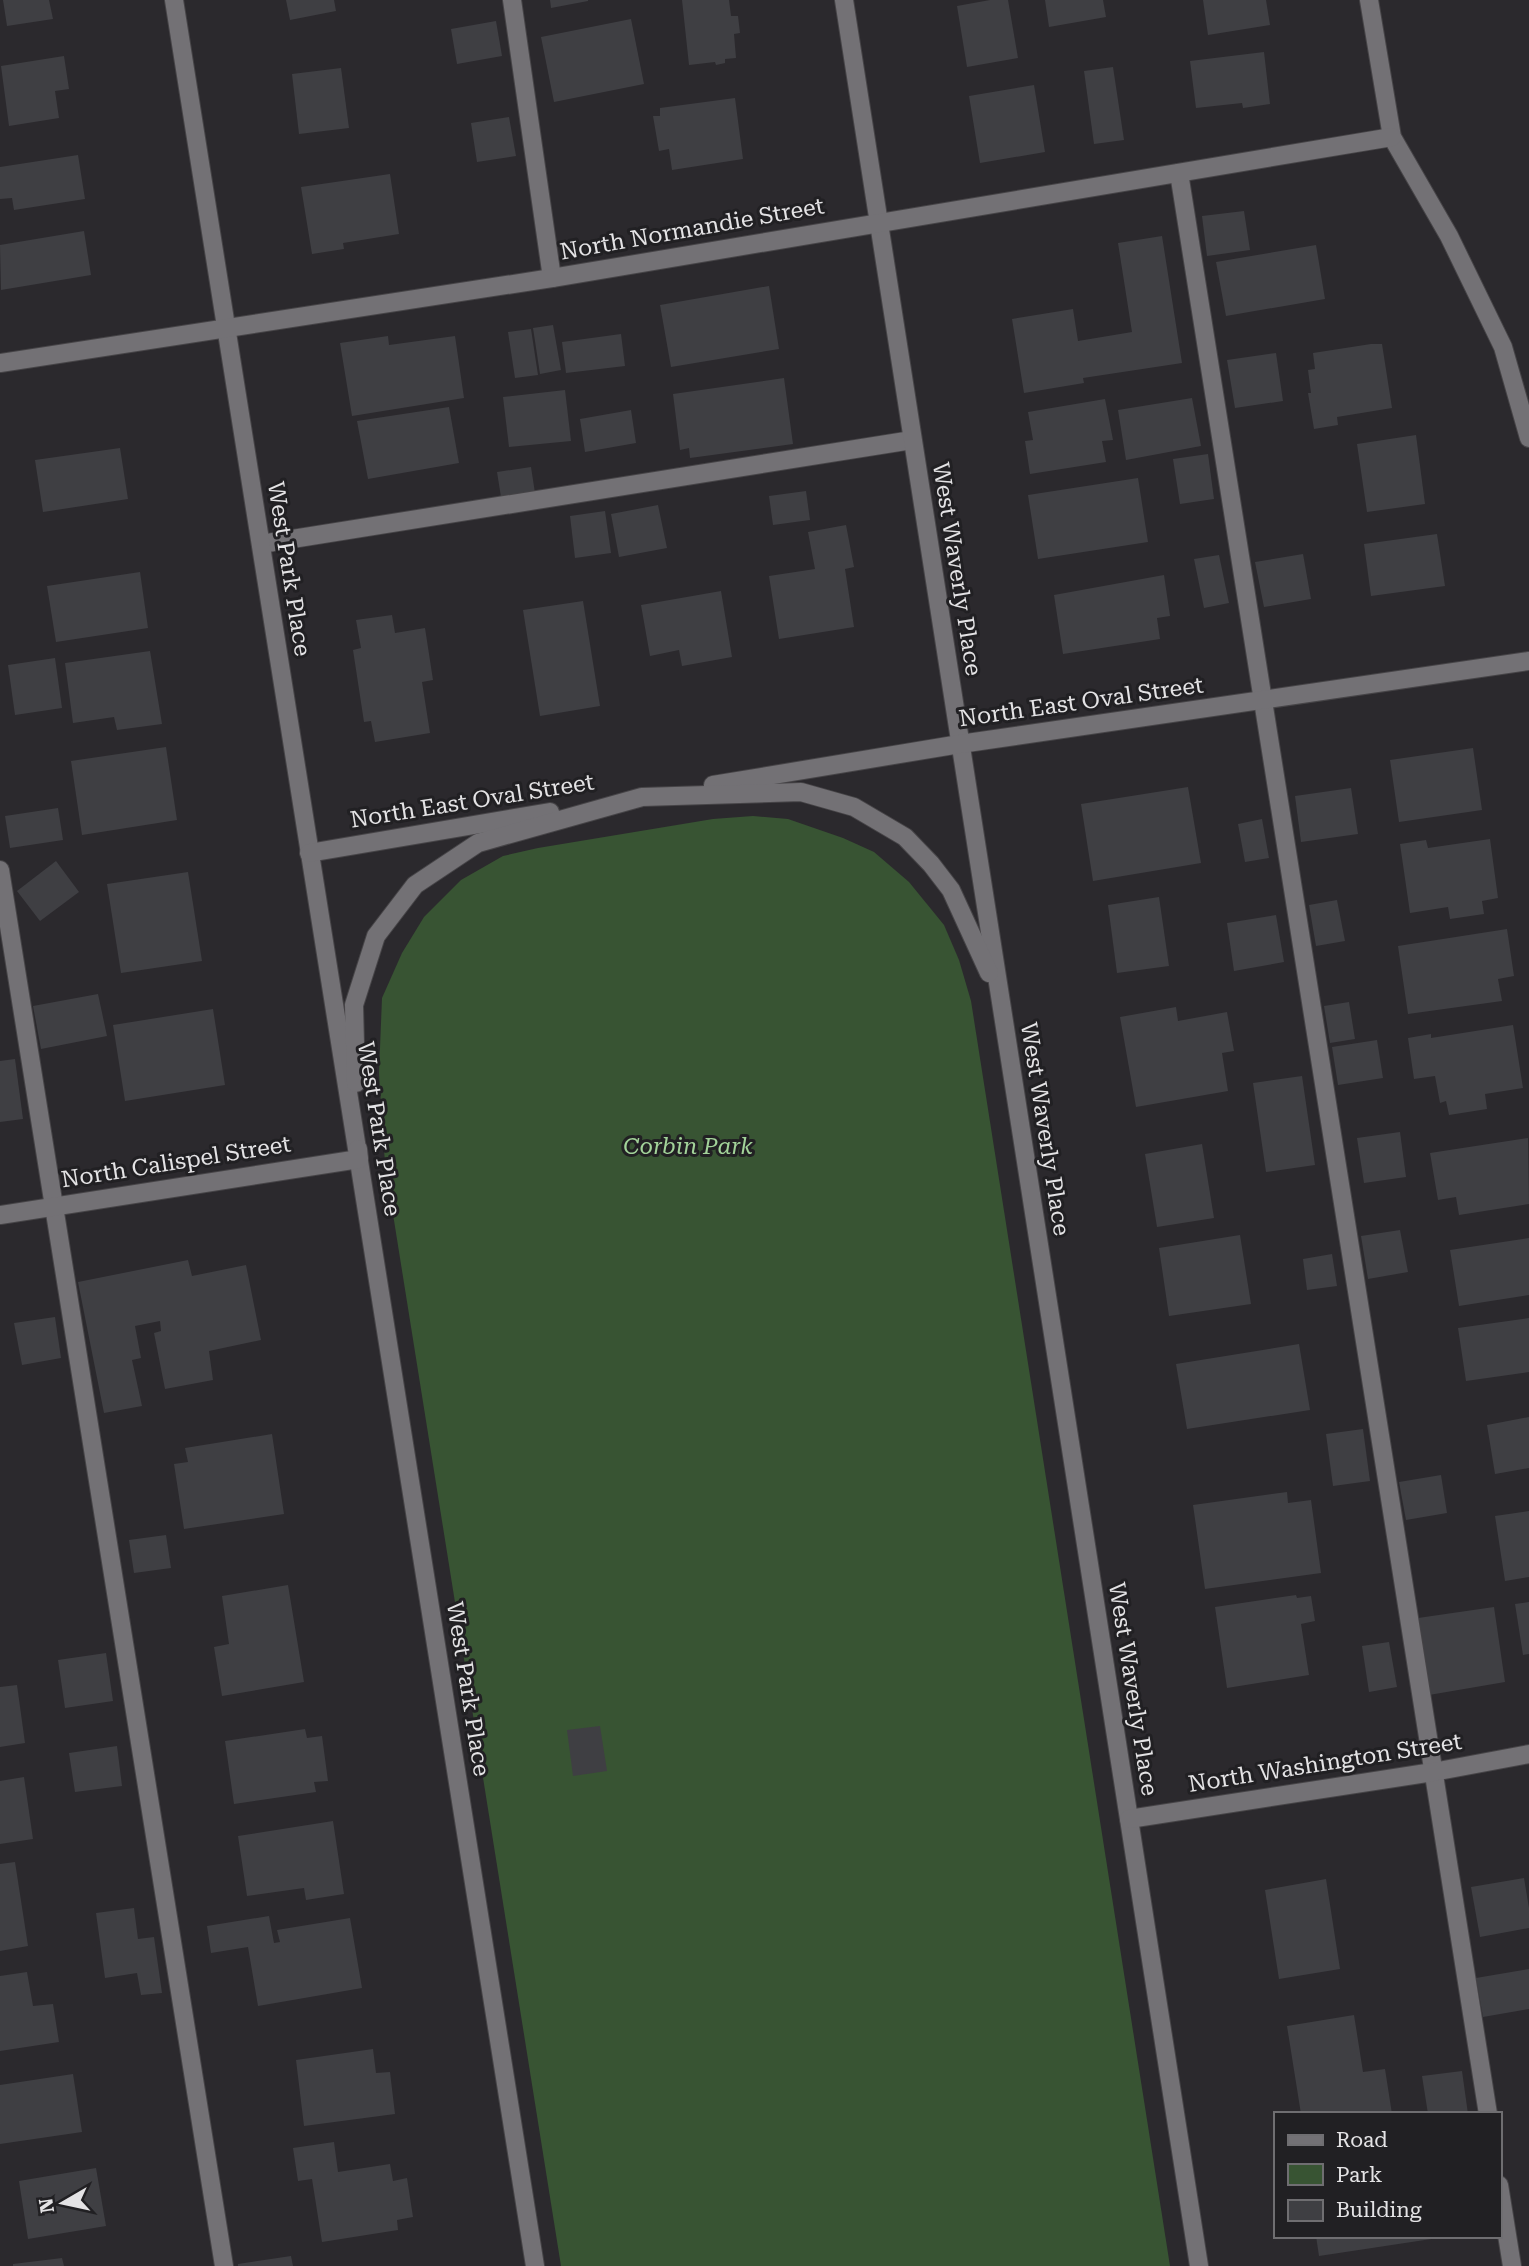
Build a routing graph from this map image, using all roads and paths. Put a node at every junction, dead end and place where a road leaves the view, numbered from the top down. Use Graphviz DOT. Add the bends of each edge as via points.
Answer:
graph roads {
  1 [pos="174,0"];
  2 [pos="512,0"];
  3 [pos="844,0"];
  4 [pos="1370,0"];
  5 [pos="1392,137"];
  6 [pos="1180,173"];
  7 [pos="878,223"];
  8 [pos="552,278"];
  9 [pos="226,330"];
  10 [pos="0,363"];
  11 [pos="1529,438"];
  12 [pos="912,440"];
  13 [pos="261,544"];
  14 [pos="1529,661"];
  15 [pos="1263,700"];
  16 [pos="960,744"];
  17 [pos="642,797"];
  18 [pos="309,853"];
  19 [pos="0,870"];
  20 [pos="999,995"];
  21 [pos="359,1158"];
  22 [pos="54,1206"];
  23 [pos="0,1215"];
  24 [pos="1529,1754"];
  25 [pos="1433,1772"];
  26 [pos="1129,1819"];
  27 [pos="1488,2112"];
  28 [pos="1501,2197"];
  29 [pos="224,2266"];
  30 [pos="535,2266"];
  31 [pos="1199,2266"];
  32 [pos="1512,2266"];
  1 -- 9 [label="street, West Park Place"];
  2 -- 8 [label="street"];
  3 -- 7 [label="street, West Waverly Place"];
  4 -- 5 [label="street"];
  5 -- 6 [label="street, North Normandie Street"];
  5 -- 11 [label="street" via="1449,236 1503,347"];
  6 -- 7 [label="street, North Normandie Street"];
  6 -- 15 [label="street"];
  7 -- 8 [label="street, North Normandie Street"];
  7 -- 12 [label="street, West Waverly Place"];
  8 -- 9 [label="street, North Normandie Street"];
  9 -- 10 [label="street, North Normandie Street"];
  9 -- 13 [label="street, West Park Place"];
  12 -- 13 [label="street"];
  12 -- 16 [label="street, West Waverly Place"];
  13 -- 18 [label="street, West Park Place"];
  14 -- 15 [label="street, North East Oval Street"];
  15 -- 16 [label="street, North East Oval Street"];
  15 -- 25 [label="street"];
  16 -- 17 [label="street, North East Oval Street"];
  16 -- 20 [label="street, West Waverly Place"];
  17 -- 18 [label="street, North East Oval Street"];
  17 -- 20 [label="street, North East Oval Street" via="801,792 854,807 905,837 931,863 951,890"];
  17 -- 21 [label="street, North East Oval Street" via="478,843 415,885 376,936 354,1005"];
  18 -- 21 [label="street, West Park Place"];
  19 -- 22 [label="street"];
  20 -- 26 [label="street, West Waverly Place"];
  21 -- 22 [label="street, North Calispel Street"];
  21 -- 30 [label="street, West Park Place"];
  22 -- 23 [label="street, North Calispel Street"];
  22 -- 29 [label="street"];
  24 -- 25 [label="street, North Washington Street"];
  25 -- 26 [label="street, North Washington Street"];
  25 -- 27 [label="street"];
  26 -- 31 [label="street, West Waverly Place"];
  28 -- 32 [label="street"];
}
